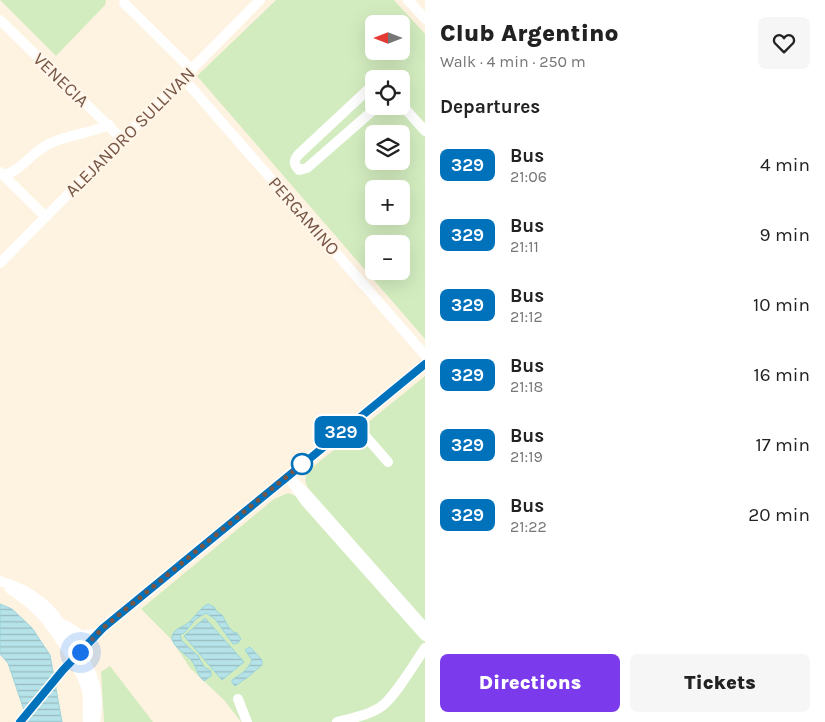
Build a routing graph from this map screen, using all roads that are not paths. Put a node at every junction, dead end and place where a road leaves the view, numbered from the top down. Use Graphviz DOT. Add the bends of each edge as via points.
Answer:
graph roads {
  1 [pos="260,0"];
  2 [pos="408,0"];
  3 [pos="124,3"];
  4 [pos="425,19"];
  5 [pos="3,28"];
  6 [pos="192,70"];
  7 [pos="183,78"];
  8 [pos="365,93"];
  9 [pos="410,114"];
  10 [pos="368,115"];
  11 [pos="108,125"];
  12 [pos="425,131"];
  13 [pos="122,139"];
  14 [pos="2,173"];
  15 [pos="46,216"];
  16 [pos="0,263"];
  17 [pos="425,355"];
  18 [pos="425,364"];
  19 [pos="353,422"];
  20 [pos="388,462"];
  21 [pos="288,476"];
  22 [pos="0,582"];
  23 [pos="60,622"];
  24 [pos="425,628"];
  25 [pos="98,634"];
  26 [pos="425,636"];
  27 [pos="90,642"];
  28 [pos="425,648"];
  29 [pos="76,656"];
  30 [pos="90,669"];
  31 [pos="238,699"];
  32 [pos="20,722"];
  33 [pos="88,722"];
  34 [pos="95,722"];
  35 [pos="247,722"];
  36 [pos="337,722"];
  1 -- 6 [label="street, ALEJANDRO SULLIVAN"];
  2 -- 4 [label="street"];
  3 -- 6 [label="street"];
  5 -- 11 [label="street, VENECIA"];
  6 -- 7 [label="street, ALEJANDRO SULLIVAN"];
  7 -- 13 [label="street, ALEJANDRO SULLIVAN"];
  7 -- 17 [label="street, PERGAMINO"];
  8 -- 10 [label="street" via="294,160 294,164 299,170 308,168"];
  9 -- 12 [label="street"];
  11 -- 13 [label="street, VENECIA"];
  11 -- 14 [label="street" via="46,145 14,171"];
  13 -- 15 [label="street, ALEJANDRO SULLIVAN"];
  14 -- 15 [label="street"];
  15 -- 16 [label="street, ALEJANDRO SULLIVAN"];
  18 -- 19 [label="street"];
  19 -- 20 [label="street"];
  19 -- 21 [label="street"];
  21 -- 24 [label="street"];
  21 -- 25 [label="street"];
  21 -- 26 [label="street" via="305,501"];
  22 -- 23 [label="street" via="28,592 49,608"];
  22 -- 29 [label="street" via="38,611"];
  23 -- 25 [label="street" via="81,635"];
  23 -- 29 [label="street"];
  25 -- 27 [label="street"];
  27 -- 29 [label="street"];
  27 -- 30 [label="street"];
  28 -- 36 [label="street" via="382,706"];
  29 -- 30 [label="street"];
  29 -- 32 [label="street"];
  29 -- 33 [label="street" via="87,691"];
  30 -- 34 [label="street" via="98,700"];
  31 -- 35 [label="street"];
}
